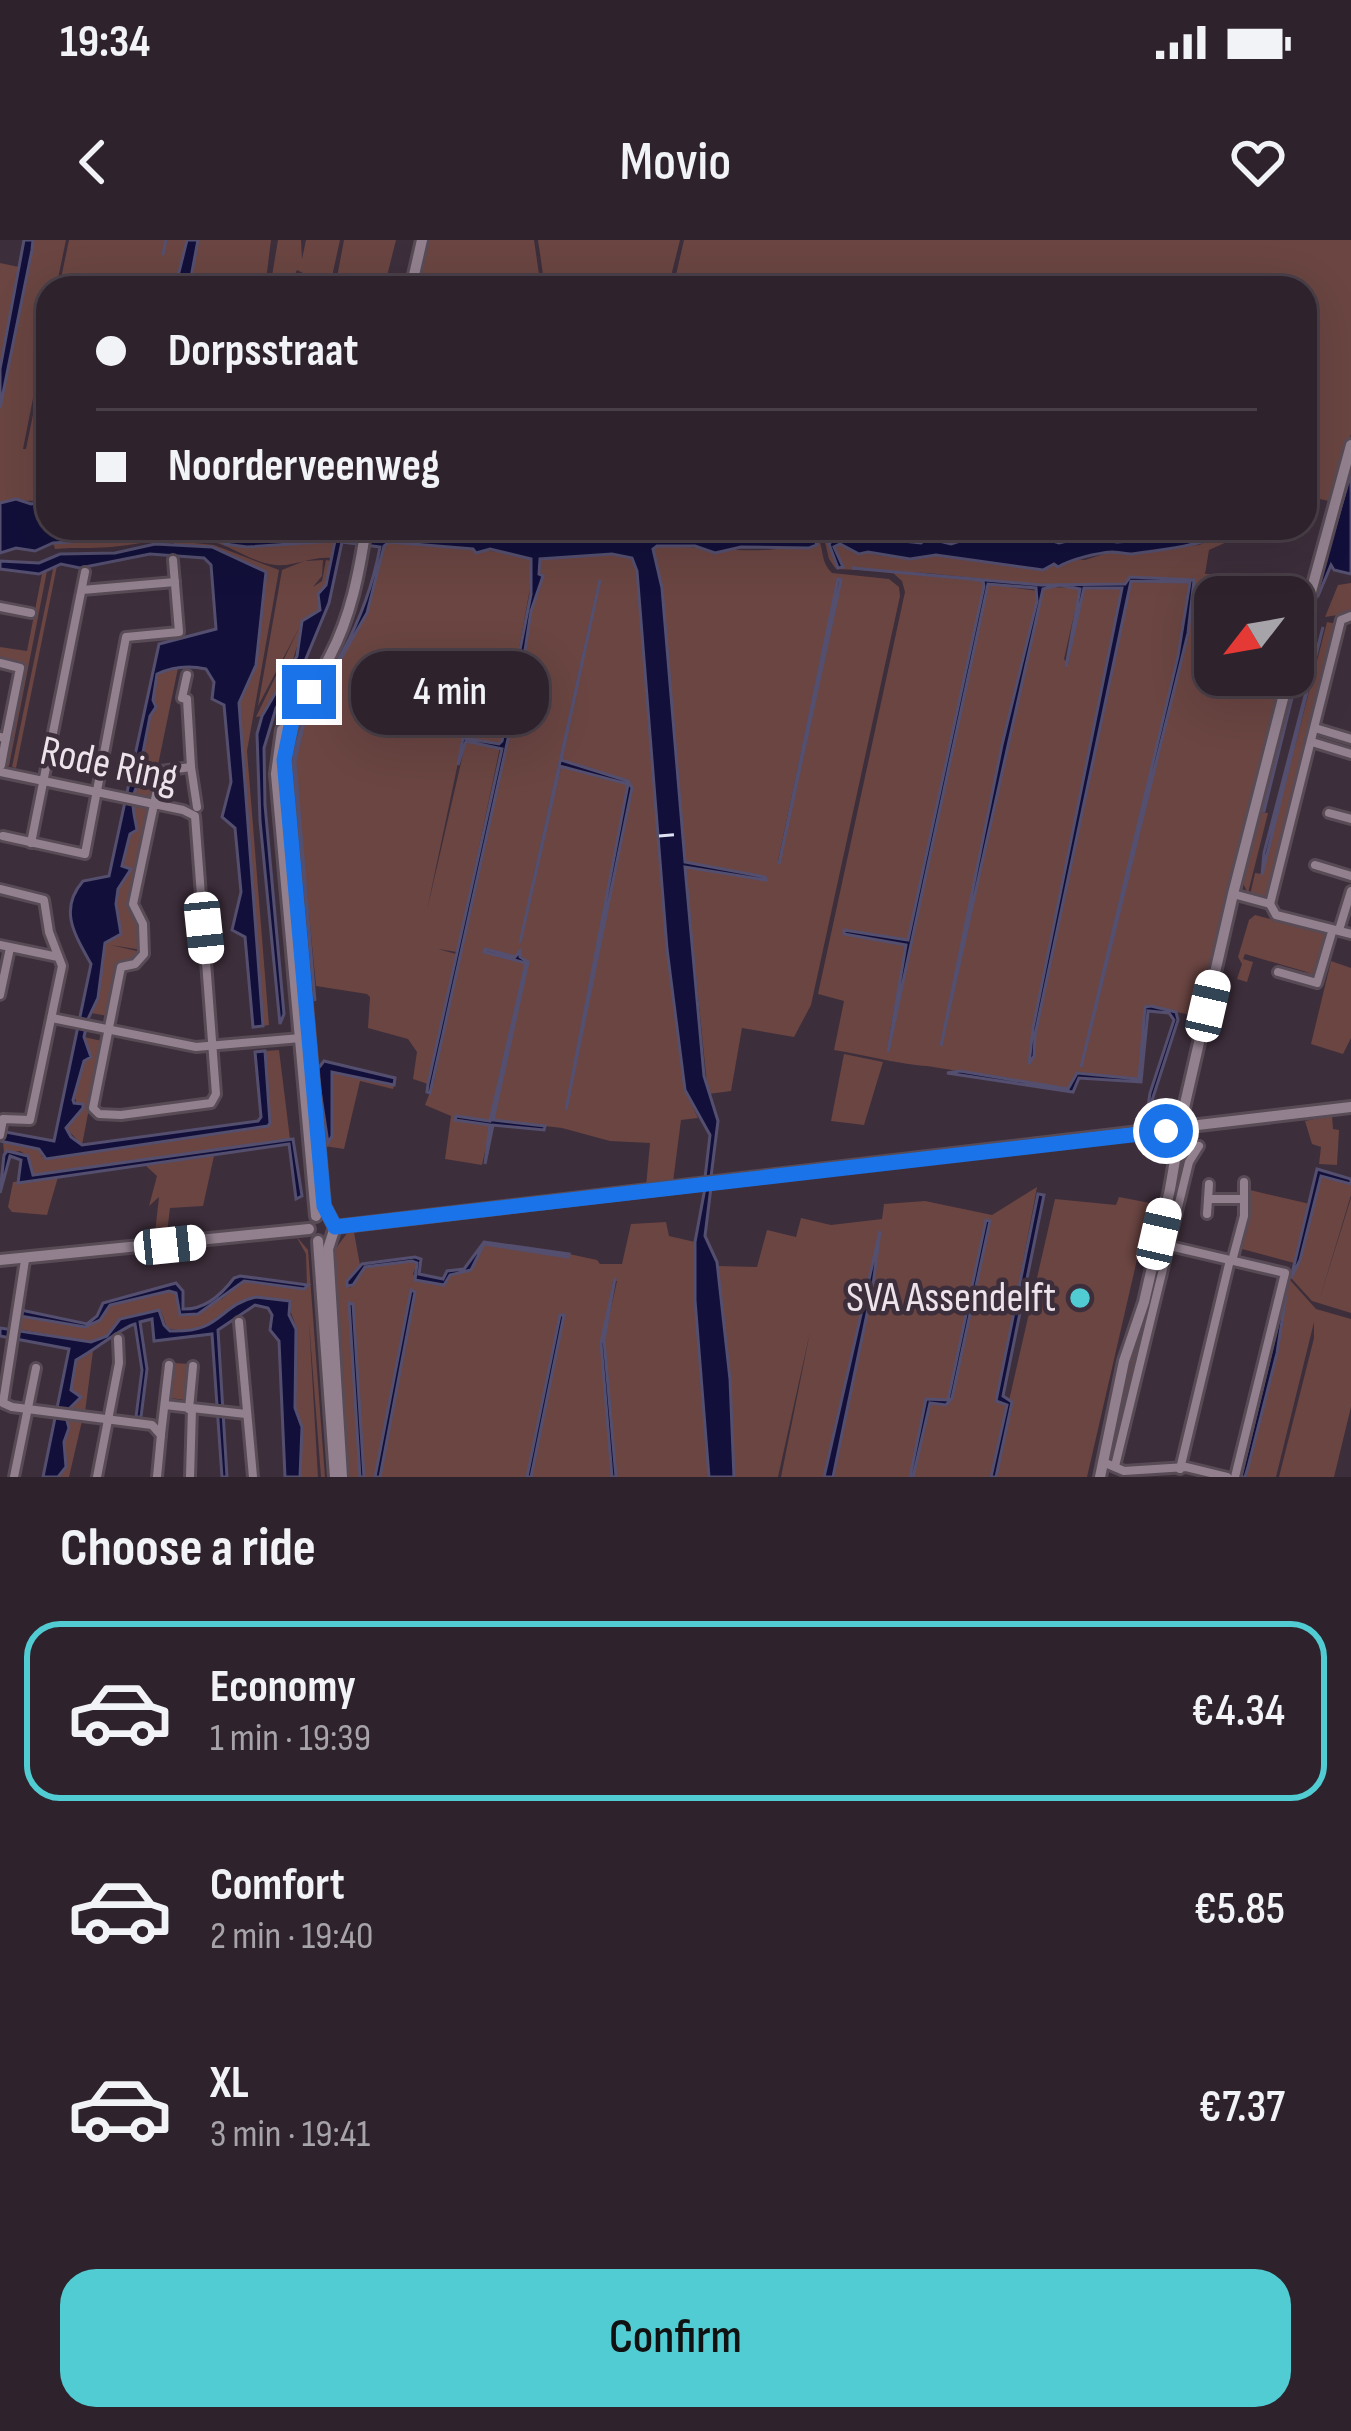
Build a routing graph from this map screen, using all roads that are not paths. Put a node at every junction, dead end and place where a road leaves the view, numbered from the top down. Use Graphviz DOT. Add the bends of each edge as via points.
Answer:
graph roads {
  1 [pos="422,240"];
  2 [pos="414,276"];
  3 [pos="1351,445"];
  4 [pos="364,540"];
  5 [pos="173,560"];
  6 [pos="86,572"];
  7 [pos="1314,581"];
  8 [pos="175,582"];
  9 [pos="82,590"];
  10 [pos="0,607"];
  11 [pos="31,613"];
  12 [pos="1351,616"];
  13 [pos="0,663"];
  14 [pos="187,675"];
  15 [pos="1284,696"];
  16 [pos="1316,728"];
  17 [pos="3,738"];
  18 [pos="1351,739"];
  19 [pos="1312,742"];
  20 [pos="1351,754"];
  21 [pos="191,767"];
  22 [pos="0,768"];
  23 [pos="43,781"];
  24 [pos="96,792"];
  25 [pos="154,805"];
  26 [pos="197,807"];
  27 [pos="1330,813"];
  28 [pos="1351,819"];
  29 [pos="3,836"];
  30 [pos="31,843"];
  31 [pos="1315,865"];
  32 [pos="1351,876"];
  33 [pos="0,889"];
  34 [pos="1351,890"];
  35 [pos="1235,895"];
  36 [pos="1270,904"];
  37 [pos="1336,931"];
  38 [pos="1351,934"];
  39 [pos="5,946"];
  40 [pos="60,957"];
  41 [pos="1278,972"];
  42 [pos="0,995"];
  43 [pos="52,1018"];
  44 [pos="108,1029"];
  45 [pos="303,1036"];
  46 [pos="210,1043"];
  47 [pos="1351,1107"];
  48 [pos="1,1125"];
  49 [pos="1181,1129"];
  50 [pos="1199,1146"];
  51 [pos="1244,1182"];
  52 [pos="1209,1184"];
  53 [pos="1208,1199"];
  54 [pos="1244,1199"];
  55 [pos="1207,1214"];
  56 [pos="326,1219"];
  57 [pos="309,1229"];
  58 [pos="323,1240"];
  59 [pos="1157,1244"];
  60 [pos="1171,1247"];
  61 [pos="0,1260"];
  62 [pos="26,1260"];
  63 [pos="1231,1260"];
  64 [pos="239,1322"];
  65 [pos="118,1340"];
  66 [pos="169,1365"];
  67 [pos="3,1366"];
  68 [pos="193,1366"];
  69 [pos="36,1368"];
  70 [pos="165,1405"];
  71 [pos="28,1409"];
  72 [pos="190,1409"];
  73 [pos="246,1414"];
  74 [pos="109,1420"];
  75 [pos="161,1435"];
  76 [pos="1109,1464"];
  77 [pos="1180,1468"];
  78 [pos="14,1477"];
  79 [pos="97,1477"];
  80 [pos="157,1477"];
  81 [pos="190,1477"];
  82 [pos="253,1477"];
  83 [pos="338,1477"];
  84 [pos="1100,1477"];
  85 [pos="1231,1477"];
  1 -- 2 [label="street"];
  3 -- 7 [label="street"];
  4 -- 45 [label="street" via="326,654 277,748"];
  5 -- 8 [label="street"];
  6 -- 9 [label="street"];
  8 -- 9 [label="street"];
  8 -- 24 [label="street" via="178,632 126,638"];
  9 -- 23 [label="street"];
  10 -- 11 [label="street"];
  12 -- 16 [label="street" via="1340,623"];
  13 -- 17 [label="street" via="20,668"];
  14 -- 21 [label="street"];
  15 -- 35 [label="street"];
  16 -- 18 [label="street"];
  16 -- 19 [label="street"];
  17 -- 22 [label="street"];
  19 -- 20 [label="street"];
  19 -- 36 [label="street"];
  21 -- 25 [label="street" via="161,771"];
  21 -- 26 [label="street"];
  22 -- 23 [label="street, Rode Ring"];
  23 -- 24 [label="street, Rode Ring"];
  23 -- 30 [label="street"];
  24 -- 25 [label="street, Rode Ring"];
  24 -- 30 [label="street" via="85,854"];
  25 -- 44 [label="street" via="133,904 144,954 122,967"];
  25 -- 46 [label="street, Rode Ring" via="195,816"];
  27 -- 28 [label="street"];
  29 -- 30 [label="street"];
  31 -- 32 [label="street"];
  33 -- 40 [label="street" via="44,901"];
  34 -- 37 [label="street"];
  35 -- 36 [label="street"];
  35 -- 49 [label="street"];
  36 -- 37 [label="street" via="1276,915"];
  37 -- 38 [label="street"];
  37 -- 41 [label="street" via="1317,983"];
  39 -- 40 [label="street"];
  39 -- 42 [label="street"];
  40 -- 43 [label="street"];
  43 -- 44 [label="street"];
  43 -- 48 [label="street" via="30,1120"];
  44 -- 46 [label="street"];
  44 -- 46 [label="street" via="94,1102 99,1114 211,1102"];
  45 -- 46 [label="street"];
  45 -- 56 [label="street"];
  47 -- 49 [label="street"];
  49 -- 56 [label="street"];
  49 -- 59 [label="street"];
  50 -- 60 [label="street"];
  51 -- 54 [label="street"];
  52 -- 53 [label="street"];
  53 -- 54 [label="street"];
  53 -- 55 [label="street"];
  54 -- 63 [label="street"];
  56 -- 57 [label="street"];
  56 -- 58 [label="street"];
  57 -- 58 [label="street"];
  57 -- 62 [label="street"];
  58 -- 83 [label="street"];
  59 -- 60 [label="street"];
  59 -- 76 [label="street"];
  60 -- 63 [label="street"];
  60 -- 76 [label="street"];
  61 -- 62 [label="street"];
  62 -- 67 [label="street"];
  63 -- 77 [label="street"];
  63 -- 85 [label="street" via="1285,1273"];
  64 -- 73 [label="street"];
  65 -- 74 [label="street"];
  66 -- 70 [label="street"];
  67 -- 71 [label="street" via="3,1403"];
  68 -- 72 [label="street"];
  69 -- 71 [label="street"];
  70 -- 72 [label="street"];
  70 -- 75 [label="street"];
  71 -- 74 [label="street"];
  71 -- 78 [label="street"];
  72 -- 73 [label="street"];
  72 -- 81 [label="street"];
  73 -- 82 [label="street"];
  74 -- 75 [label="street" via="152,1425"];
  74 -- 79 [label="street"];
  75 -- 80 [label="street"];
  76 -- 77 [label="street"];
  76 -- 84 [label="street"];
  77 -- 85 [label="street"];
}
